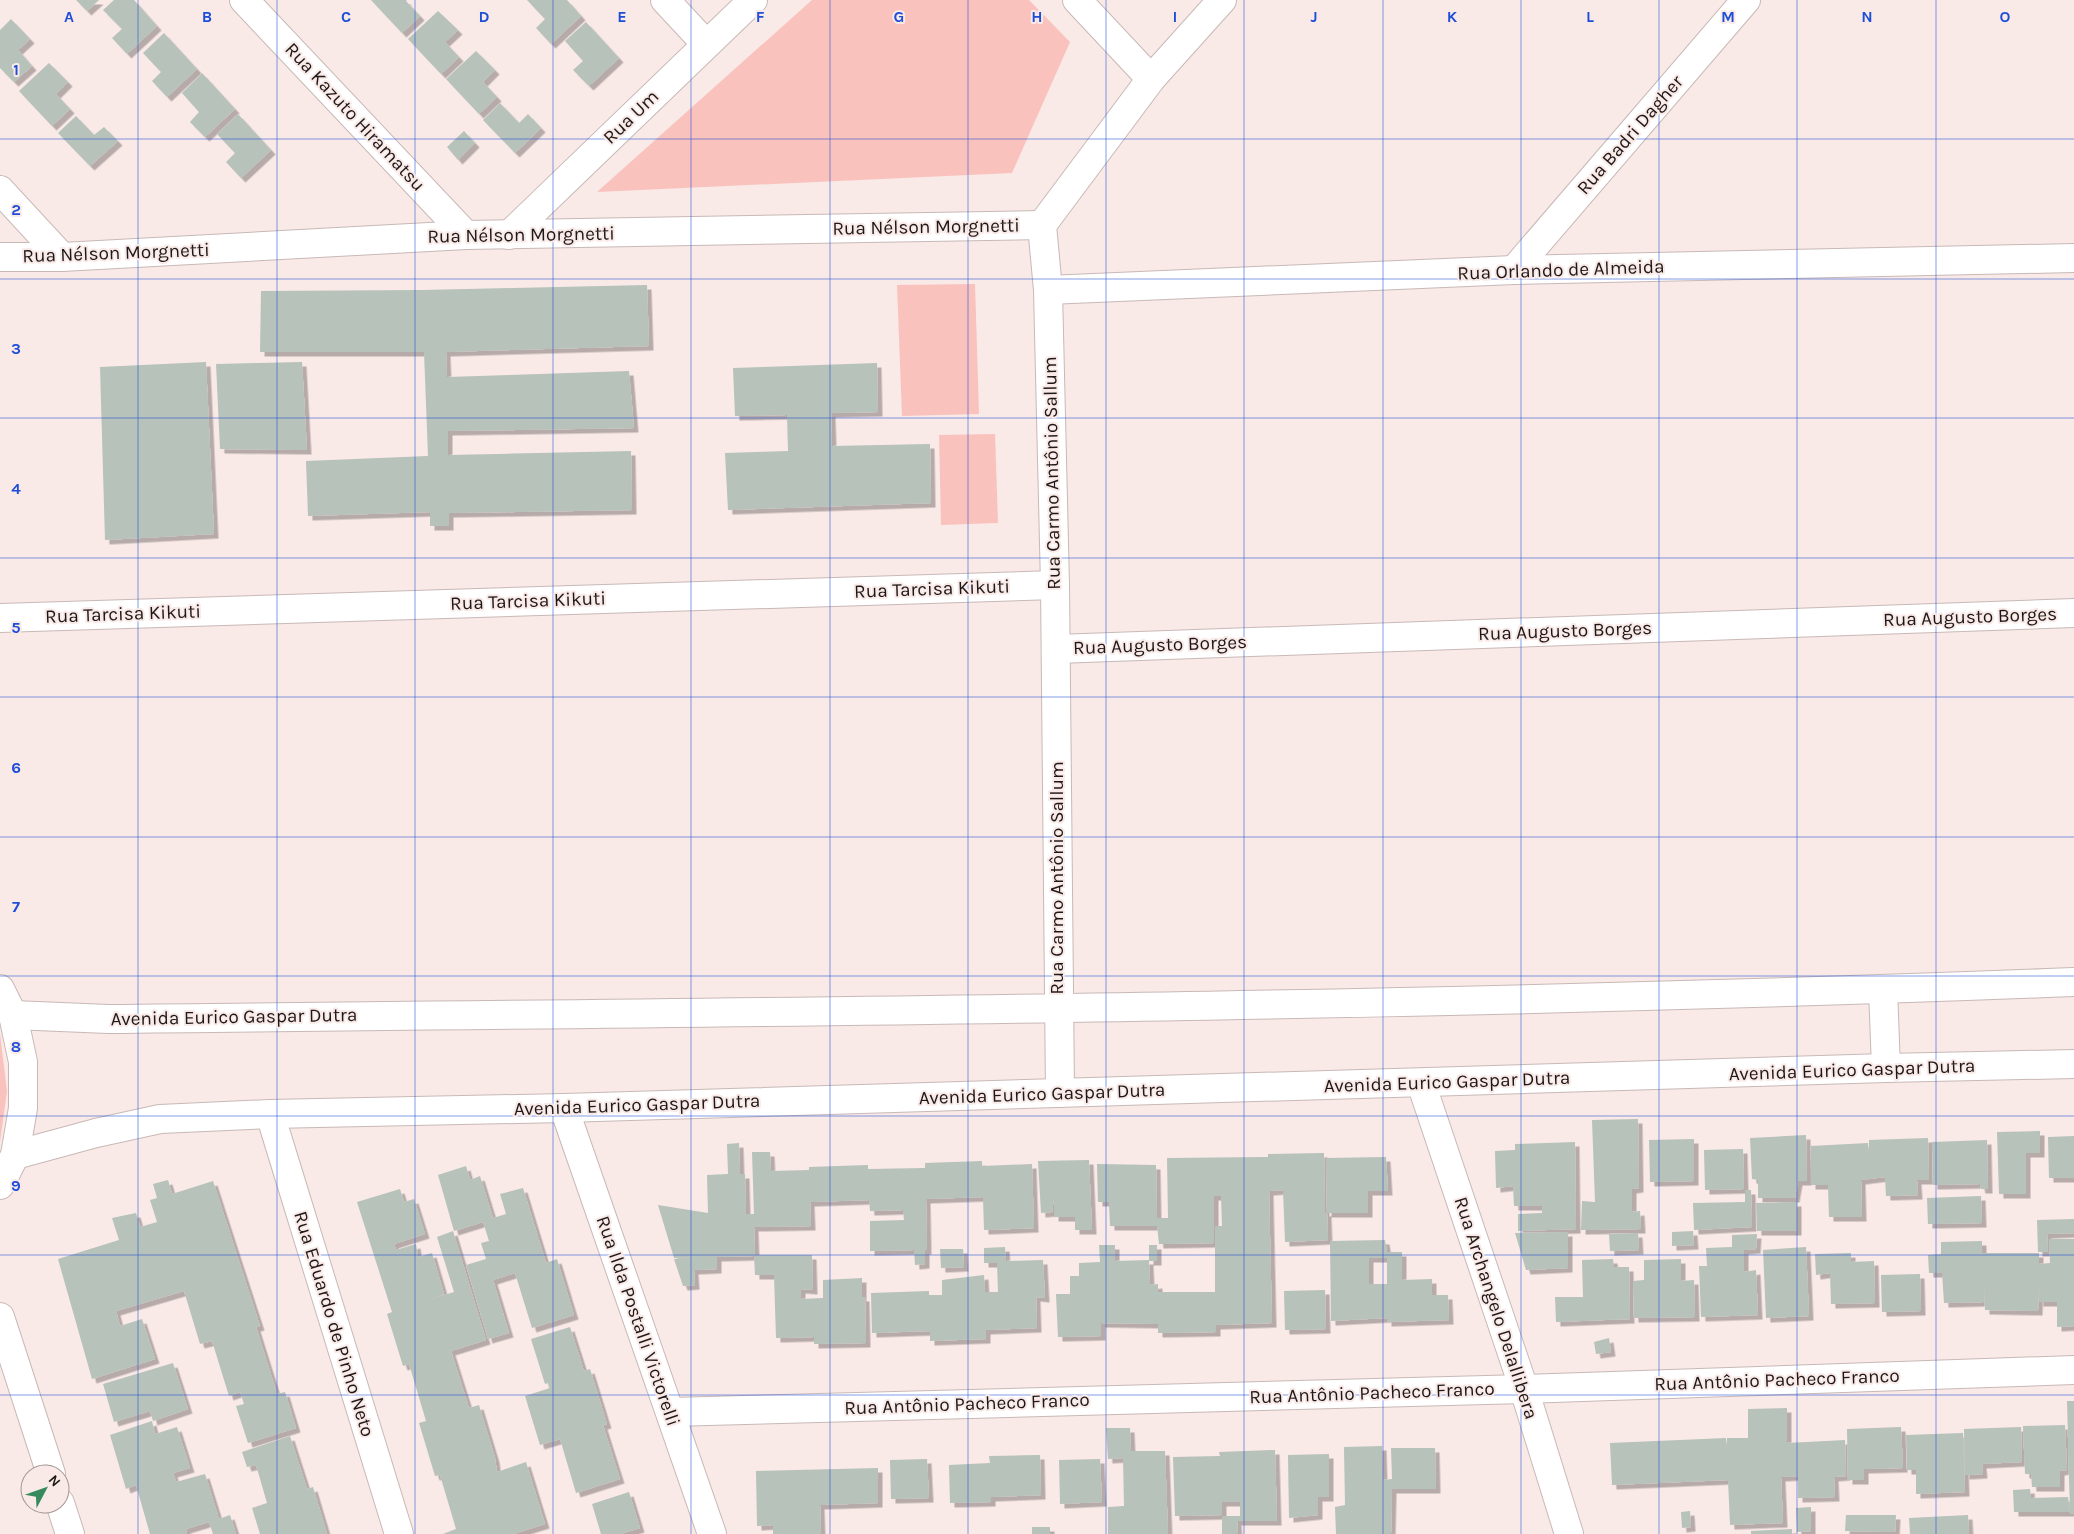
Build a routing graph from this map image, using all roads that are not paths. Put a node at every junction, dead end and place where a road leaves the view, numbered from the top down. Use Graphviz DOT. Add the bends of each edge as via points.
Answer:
graph roads {
  1 [pos="244,0"];
  2 [pos="665,0"];
  3 [pos="754,0"];
  4 [pos="1076,0"];
  5 [pos="1222,0"];
  6 [pos="1746,0"];
  7 [pos="706,44"];
  8 [pos="1151,79"];
  9 [pos="0,190"];
  10 [pos="1042,225"];
  11 [pos="466,235"];
  12 [pos="509,235"];
  13 [pos="0,257"];
  14 [pos="62,257"];
  15 [pos="2074,258"];
  16 [pos="1514,270"];
  17 [pos="1048,290"];
  18 [pos="1055,585"];
  19 [pos="2074,613"];
  20 [pos="0,618"];
  21 [pos="1056,649"];
  22 [pos="2074,982"];
  23 [pos="0,988"];
  24 [pos="1883,989"];
  25 [pos="1058,1009"];
  26 [pos="14,1015"];
  27 [pos="2074,1064"];
  28 [pos="1886,1068"];
  29 [pos="1421,1083"];
  30 [pos="1060,1093"];
  31 [pos="564,1108"];
  32 [pos="270,1114"];
  33 [pos="15,1155"];
  34 [pos="0,1186"];
  35 [pos="0,1318"];
  36 [pos="2074,1370"];
  37 [pos="1524,1389"];
  38 [pos="670,1412"];
  39 [pos="47,1464"];
  40 [pos="64,1514"];
  41 [pos="70,1534"];
  42 [pos="399,1534"];
  43 [pos="712,1534"];
  44 [pos="1569,1534"];
  1 -- 11 [label="street, Rua Kazuto Hiramatsu"];
  2 -- 7 [label="street"];
  3 -- 7 [label="street, Rua Um"];
  4 -- 8 [label="street"];
  5 -- 8 [label="street"];
  6 -- 16 [label="street, Rua Badri Dagher"];
  7 -- 12 [label="street, Rua Um"];
  8 -- 10 [label="street"];
  9 -- 14 [label="street"];
  10 -- 12 [label="street, Rua Nélson Morgnetti"];
  10 -- 17 [label="street, Rua Carmo Antônio Sallum"];
  11 -- 12 [label="street, Rua Nélson Morgnetti"];
  11 -- 14 [label="street, Rua Nélson Morgnetti"];
  13 -- 14 [label="street, Rua Nélson Morgnetti"];
  15 -- 16 [label="street, Rua Orlando de Almeida"];
  16 -- 17 [label="street, Rua Orlando de Almeida"];
  17 -- 18 [label="street, Rua Carmo Antônio Sallum"];
  18 -- 20 [label="street, Rua Tarcisa Kikuti"];
  18 -- 21 [label="street, Rua Carmo Antônio Sallum"];
  19 -- 21 [label="street, Rua Augusto Borges"];
  21 -- 25 [label="street, Rua Carmo Antônio Sallum"];
  22 -- 24 [label="street, Avenida Eurico Gaspar Dutra"];
  23 -- 26 [label="street"];
  24 -- 25 [label="street, Avenida Eurico Gaspar Dutra"];
  24 -- 28 [label="street"];
  25 -- 26 [label="street, Avenida Eurico Gaspar Dutra" via="108,1019"];
  25 -- 30 [label="street, Rua Carmo Antônio Sallum"];
  26 -- 33 [label="street" via="23,1062 24,1108"];
  27 -- 28 [label="street, Avenida Eurico Gaspar Dutra"];
  28 -- 29 [label="street, Avenida Eurico Gaspar Dutra"];
  29 -- 30 [label="street, Avenida Eurico Gaspar Dutra"];
  29 -- 37 [label="street, Rua Archangelo Delallibera"];
  30 -- 31 [label="street, Avenida Eurico Gaspar Dutra"];
  31 -- 32 [label="street, Avenida Eurico Gaspar Dutra"];
  31 -- 38 [label="street, Rua Ilda Postalli Victorelli"];
  32 -- 33 [label="street, Avenida Eurico Gaspar Dutra" via="160,1119"];
  32 -- 42 [label="street, Rua Eduardo de Pinho Neto"];
  33 -- 34 [label="street"];
  35 -- 39 [label="street"];
  36 -- 37 [label="street, Rua Antônio Pacheco Franco"];
  37 -- 38 [label="street, Rua Antônio Pacheco Franco"];
  37 -- 44 [label="street, Rua Archangelo Delallibera"];
  38 -- 43 [label="street, Rua Ilda Postalli Victorelli"];
  40 -- 41 [label="street"];
}
